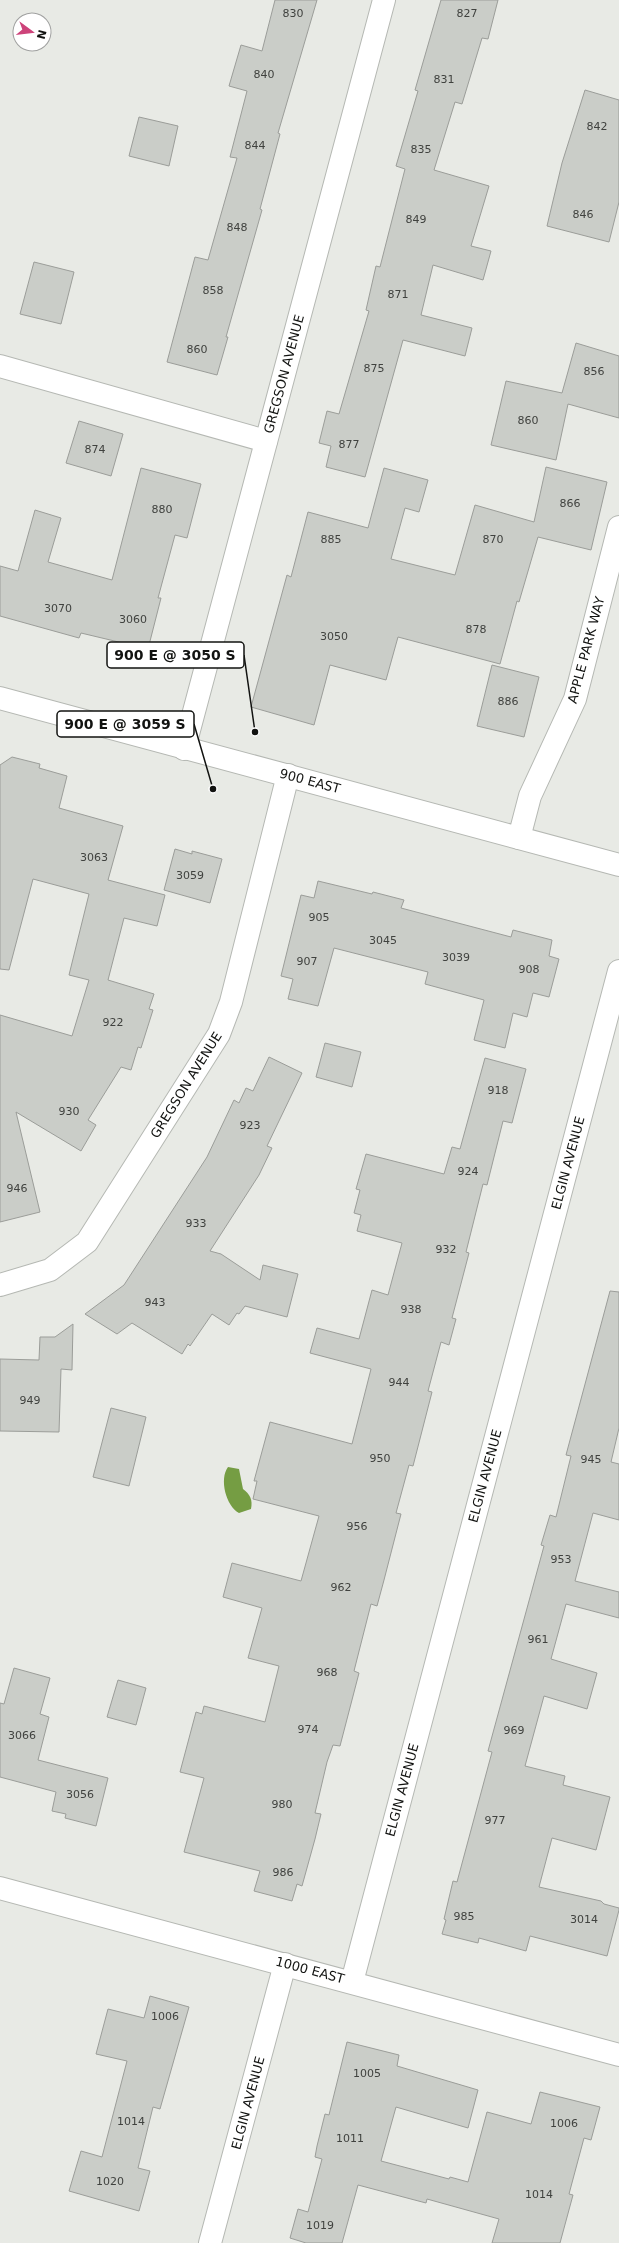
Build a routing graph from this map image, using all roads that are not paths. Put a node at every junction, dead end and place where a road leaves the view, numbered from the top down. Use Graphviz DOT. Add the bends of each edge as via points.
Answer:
graph roads {
  1 [pos="384,0"];
  2 [pos="0,366"];
  3 [pos="266,441"];
  4 [pos="619,527"];
  5 [pos="0,698"];
  6 [pos="184,749"];
  7 [pos="288,775"];
  8 [pos="519,838"];
  9 [pos="619,864"];
  10 [pos="619,971"];
  11 [pos="2,1285"];
  12 [pos="0,1888"];
  13 [pos="285,1964"];
  14 [pos="352,1982"];
  15 [pos="619,2054"];
  16 [pos="210,2243"];
  1 -- 3 [label="street, GREGSON AVENUE"];
  2 -- 3 [label="street"];
  3 -- 6 [label="street, GREGSON AVENUE"];
  4 -- 8 [label="street, APPLE PARK WAY" via="575,699 530,796"];
  5 -- 6 [label="street, 900 EAST"];
  6 -- 7 [label="street, 900 EAST"];
  7 -- 8 [label="street, 900 EAST"];
  7 -- 11 [label="street, GREGSON AVENUE" via="231,1002 219,1034 86,1242 50,1270"];
  8 -- 9 [label="street, 900 EAST"];
  10 -- 14 [label="street, ELGIN AVENUE"];
  12 -- 13 [label="street, 1000 EAST"];
  13 -- 14 [label="street, 1000 EAST"];
  13 -- 16 [label="street, ELGIN AVENUE"];
  14 -- 15 [label="street, 1000 EAST"];
}
